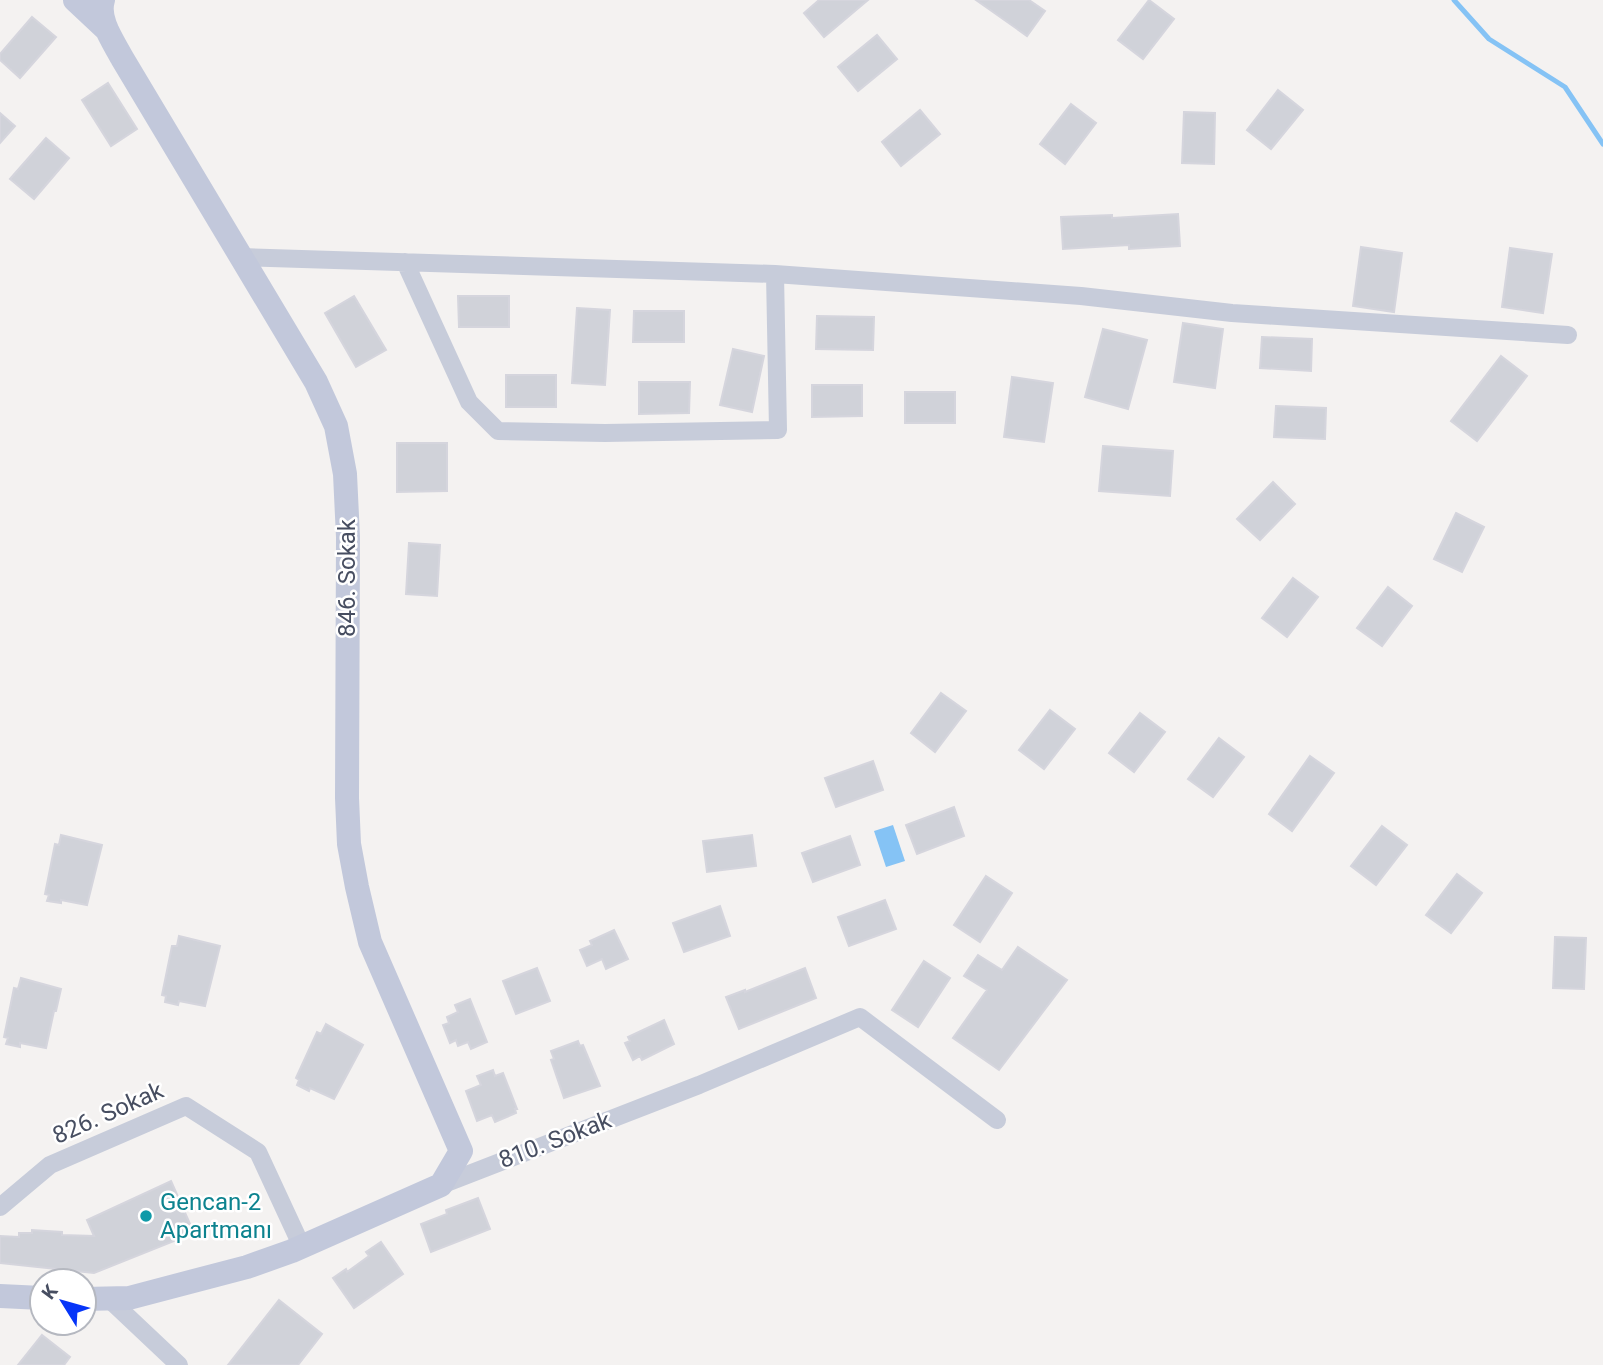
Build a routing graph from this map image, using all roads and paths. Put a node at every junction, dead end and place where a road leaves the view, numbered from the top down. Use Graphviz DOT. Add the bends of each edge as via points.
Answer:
graph roads {
  1 [pos="75,0"];
  2 [pos="104,13"];
  3 [pos="241,257"];
  4 [pos="405,262"];
  5 [pos="775,274"];
  6 [pos="1568,335"];
  7 [pos="997,1120"];
  8 [pos="441,1185"];
  9 [pos="0,1207"];
  10 [pos="302,1247"];
  11 [pos="0,1296"];
  12 [pos="28,1297"];
  13 [pos="98,1299"];
  14 [pos="109,1299"];
  15 [pos="179,1365"];
  1 -- 2 [label="street, 846. Sokak"];
  2 -- 3 [label="street, 846. Sokak"];
  3 -- 4 [label="street"];
  3 -- 8 [label="street, 846. Sokak" via="337,426 348,537 349,844 370,943 461,1151"];
  4 -- 5 [label="street"];
  4 -- 5 [label="street" via="469,402 498,430 778,430"];
  5 -- 6 [label="street" via="1081,296 1232,313"];
  7 -- 8 [label="street, 810. Sokak" via="860,1017"];
  8 -- 10 [label="street, 810. Sokak"];
  9 -- 10 [label="street, 826. Sokak" via="50,1165 186,1106 258,1152"];
  10 -- 14 [label="street, 810. Sokak" via="234,1271 130,1298"];
  11 -- 12 [label="street"];
  13 -- 14 [label="street, 810. Sokak"];
  14 -- 15 [label="street"];
}
